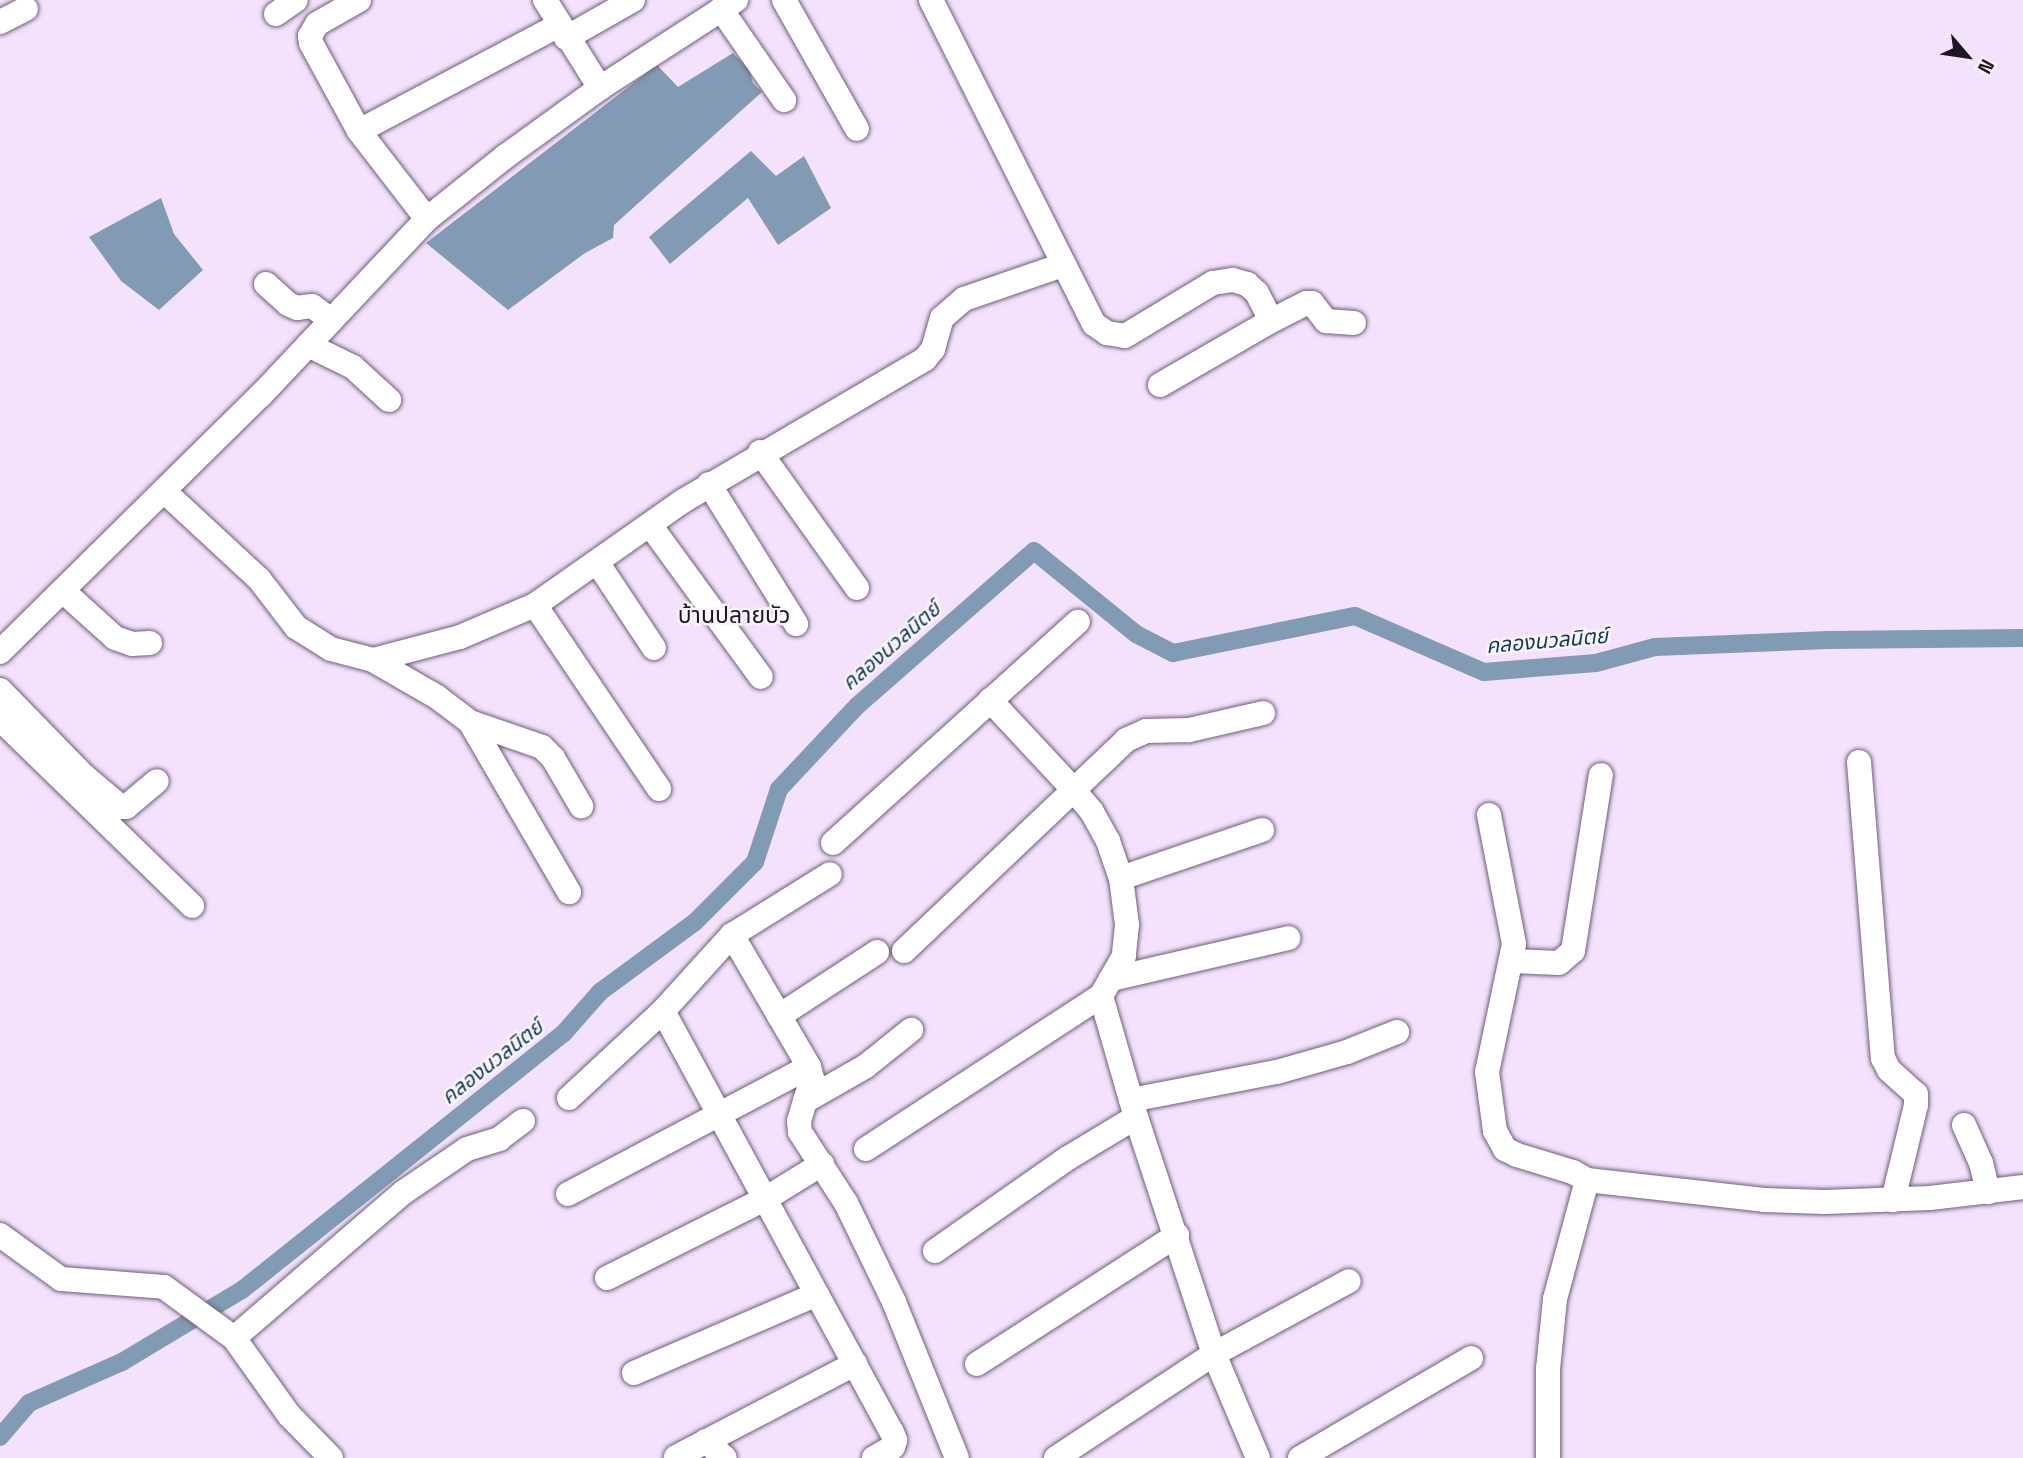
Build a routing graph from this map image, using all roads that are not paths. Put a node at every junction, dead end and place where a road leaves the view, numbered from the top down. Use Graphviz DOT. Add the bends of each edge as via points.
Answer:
graph roads {
  1 [pos="359,0"];
  2 [pos="545,0"];
  3 [pos="633,0"];
  4 [pos="783,0"];
  5 [pos="931,0"];
  6 [pos="729,5"];
  7 [pos="26,9"];
  8 [pos="0,22"];
  9 [pos="563,32"];
  10 [pos="600,88"];
  11 [pos="785,100"];
  12 [pos="857,129"];
  13 [pos="359,131"];
  14 [pos="428,219"];
  15 [pos="1063,265"];
  16 [pos="266,284"];
  17 [pos="331,320"];
  18 [pos="1270,321"];
  19 [pos="1354,323"];
  20 [pos="308,345"];
  21 [pos="1160,385"];
  22 [pos="389,400"];
  23 [pos="760,452"];
  24 [pos="709,484"];
  25 [pos="165,492"];
  26 [pos="650,525"];
  27 [pos="597,562"];
  28 [pos="857,588"];
  29 [pos="63,591"];
  30 [pos="535,605"];
  31 [pos="1078,622"];
  32 [pos="796,624"];
  33 [pos="150,643"];
  34 [pos="654,648"];
  35 [pos="0,652"];
  36 [pos="373,660"];
  37 [pos="761,677"];
  38 [pos="0,690"];
  39 [pos="990,700"];
  40 [pos="1263,713"];
  41 [pos="0,719"];
  42 [pos="470,722"];
  43 [pos="1859,762"];
  44 [pos="1601,775"];
  45 [pos="157,781"];
  46 [pos="1072,788"];
  47 [pos="659,789"];
  48 [pos="580,806"];
  49 [pos="1489,815"];
  50 [pos="1262,830"];
  51 [pos="833,843"];
  52 [pos="830,874"];
  53 [pos="1121,878"];
  54 [pos="569,892"];
  55 [pos="192,906"];
  56 [pos="732,935"];
  57 [pos="1288,938"];
  58 [pos="904,951"];
  59 [pos="877,952"];
  60 [pos="1513,961"];
  61 [pos="1106,988"];
  62 [pos="663,1011"];
  63 [pos="779,1016"];
  64 [pos="911,1030"];
  65 [pos="1397,1032"];
  66 [pos="809,1066"];
  67 [pos="569,1098"];
  68 [pos="805,1101"];
  69 [pos="1133,1108"];
  70 [pos="718,1113"];
  71 [pos="523,1121"];
  72 [pos="1964,1125"];
  73 [pos="866,1149"];
  74 [pos="821,1164"];
  75 [pos="1587,1180"];
  76 [pos="2023,1187"];
  77 [pos="1988,1192"];
  78 [pos="568,1194"];
  79 [pos="765,1199"];
  80 [pos="1893,1200"];
  81 [pos="0,1235"];
  82 [pos="1177,1236"];
  83 [pos="935,1251"];
  84 [pos="607,1278"];
  85 [pos="1349,1281"];
  86 [pos="817,1294"];
  87 [pos="227,1333"];
  88 [pos="1214,1354"];
  89 [pos="1471,1358"];
  90 [pos="855,1364"];
  91 [pos="977,1364"];
  92 [pos="634,1373"];
  93 [pos="706,1440"];
  94 [pos="676,1457"];
  95 [pos="331,1458"];
  96 [pos="724,1458"];
  97 [pos="874,1458"];
  98 [pos="957,1458"];
  99 [pos="1056,1458"];
  100 [pos="1258,1458"];
  101 [pos="1300,1458"];
  102 [pos="1548,1458"];
  1 -- 13 [label="street" via="317,24 310,36"];
  2 -- 9 [label="street"];
  3 -- 9 [label="street"];
  4 -- 12 [label="street"];
  5 -- 15 [label="street"];
  6 -- 10 [label="street"];
  6 -- 11 [label="street"];
  7 -- 8 [label="street"];
  9 -- 10 [label="street"];
  9 -- 13 [label="street"];
  10 -- 14 [label="street"];
  13 -- 14 [label="street"];
  14 -- 17 [label="street"];
  15 -- 18 [label="street" via="1094,324 1107,333 1136,333 1213,283 1233,280 1257,293"];
  15 -- 23 [label="street" via="964,299 943,318 925,359"];
  16 -- 17 [label="street" via="292,306 312,306"];
  17 -- 20 [label="street"];
  18 -- 19 [label="street" via="1312,303 1326,321"];
  18 -- 21 [label="street"];
  20 -- 22 [label="street" via="354,367"];
  20 -- 25 [label="street"];
  23 -- 24 [label="street"];
  23 -- 28 [label="street"];
  24 -- 26 [label="street"];
  24 -- 32 [label="street"];
  25 -- 29 [label="street"];
  25 -- 36 [label="street" via="259,579 296,627 331,649"];
  26 -- 27 [label="street"];
  26 -- 37 [label="street"];
  27 -- 30 [label="street"];
  27 -- 34 [label="street"];
  29 -- 33 [label="street" via="115,638 132,644"];
  29 -- 35 [label="street"];
  30 -- 36 [label="street" via="460,637"];
  30 -- 47 [label="street"];
  31 -- 39 [label="street"];
  36 -- 42 [label="street"];
  38 -- 45 [label="street" via="121,807"];
  39 -- 46 [label="street"];
  39 -- 51 [label="street"];
  40 -- 46 [label="street" via="1189,730 1146,731 1126,740"];
  41 -- 55 [label="street"];
  42 -- 48 [label="street" via="542,747"];
  42 -- 54 [label="street"];
  43 -- 80 [label="street" via="1883,1058 1889,1070 1916,1094"];
  44 -- 60 [label="street" via="1573,951 1559,964"];
  46 -- 53 [label="street" via="1098,822"];
  46 -- 58 [label="street"];
  49 -- 60 [label="street" via="1513,928"];
  50 -- 53 [label="street"];
  52 -- 56 [label="street"];
  53 -- 61 [label="street" via="1127,925 1124,956"];
  56 -- 62 [label="street"];
  56 -- 63 [label="street"];
  57 -- 61 [label="street"];
  59 -- 63 [label="street"];
  60 -- 75 [label="street" via="1488,1072 1495,1131 1505,1149"];
  61 -- 69 [label="street"];
  61 -- 73 [label="street"];
  62 -- 67 [label="street"];
  62 -- 70 [label="street"];
  63 -- 66 [label="street"];
  64 -- 68 [label="street" via="866,1066"];
  65 -- 69 [label="street" via="1347,1052"];
  66 -- 68 [label="street" via="812,1078"];
  66 -- 70 [label="street"];
  68 -- 74 [label="street" via="800,1132"];
  69 -- 82 [label="street"];
  69 -- 83 [label="street"];
  70 -- 78 [label="street"];
  70 -- 79 [label="street"];
  71 -- 87 [label="street" via="499,1139 467,1149 404,1192"];
  72 -- 77 [label="street"];
  74 -- 79 [label="street"];
  74 -- 98 [label="street" via="846,1203 894,1302"];
  75 -- 80 [label="street" via="1764,1200"];
  75 -- 102 [label="street" via="1555,1299 1548,1369"];
  76 -- 77 [label="street"];
  77 -- 80 [label="street"];
  79 -- 84 [label="street"];
  79 -- 86 [label="street"];
  81 -- 87 [label="street" via="58,1278 159,1285"];
  82 -- 88 [label="street"];
  82 -- 91 [label="street"];
  85 -- 88 [label="street"];
  86 -- 90 [label="street"];
  86 -- 92 [label="street"];
  87 -- 95 [label="street" via="289,1415"];
  88 -- 99 [label="street"];
  88 -- 100 [label="street"];
  89 -- 101 [label="street"];
  90 -- 93 [label="street"];
  90 -- 97 [label="street" via="895,1440"];
  93 -- 94 [label="street"];
  93 -- 96 [label="street"];
}
